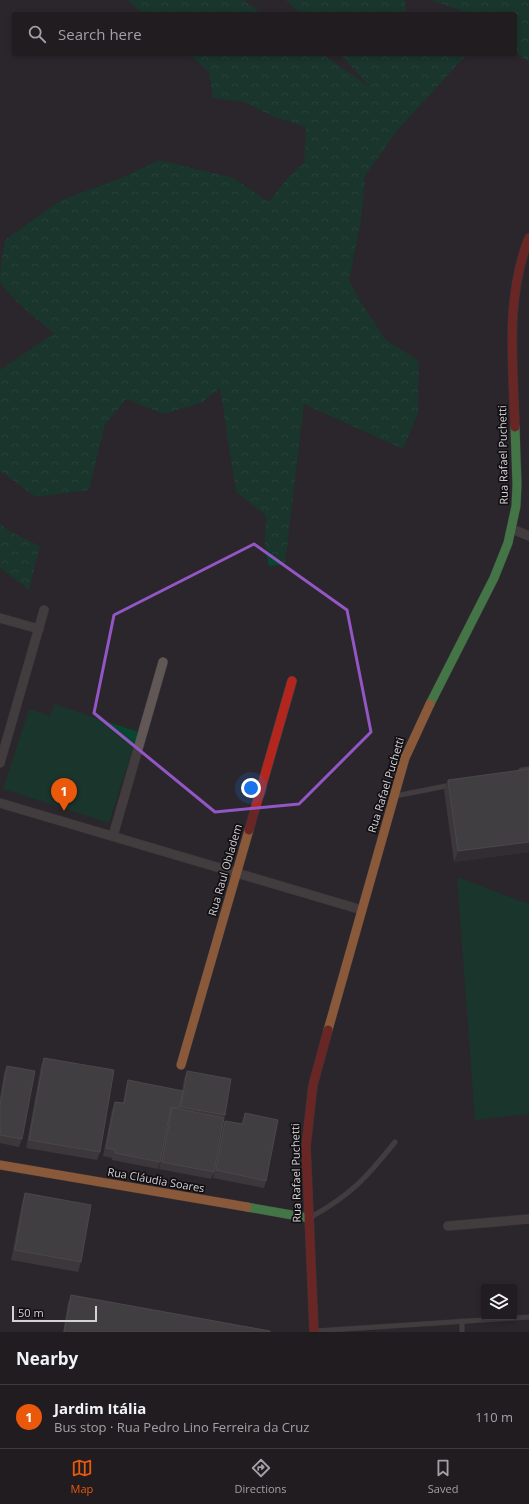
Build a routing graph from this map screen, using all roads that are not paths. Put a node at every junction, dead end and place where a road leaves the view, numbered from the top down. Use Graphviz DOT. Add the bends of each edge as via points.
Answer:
graph roads {
  1 [pos="529,238"];
  2 [pos="512,529"];
  3 [pos="529,536"];
  4 [pos="44,610"];
  5 [pos="0,618"];
  6 [pos="39,629"];
  7 [pos="163,662"];
  8 [pos="292,681"];
  9 [pos="1,753"];
  10 [pos="0,763"];
  11 [pos="529,769"];
  12 [pos="514,772"];
  13 [pos="454,784"];
  14 [pos="393,796"];
  15 [pos="0,803"];
  16 [pos="112,836"];
  17 [pos="236,873"];
  18 [pos="362,910"];
  19 [pos="181,1065"];
  20 [pos="395,1142"];
  21 [pos="0,1165"];
  22 [pos="309,1218"];
  23 [pos="529,1219"];
  24 [pos="448,1226"];
  25 [pos="529,1317"];
  26 [pos="462,1321"];
  27 [pos="373,1330"];
  28 [pos="314,1332"];
  29 [pos="462,1332"];
  1 -- 2 [label="street, Rua Rafael Puchetti" via="520,260 513,290 517,485"];
  2 -- 3 [label="street"];
  2 -- 14 [label="street, Rua Rafael Puchetti" via="508,547 496,576 410,745"];
  4 -- 6 [label="street"];
  5 -- 6 [label="street"];
  6 -- 9 [label="street"];
  7 -- 16 [label="street"];
  8 -- 17 [label="street, Rua Raul Obladem"];
  9 -- 10 [label="street"];
  11 -- 12 [label="lane"];
  13 -- 14 [label="lane"];
  14 -- 18 [label="street, Rua Rafael Puchetti"];
  15 -- 16 [label="street"];
  16 -- 17 [label="street"];
  17 -- 18 [label="street"];
  17 -- 19 [label="street, Rua Raul Obladem"];
  18 -- 22 [label="street, Rua Rafael Puchetti" via="318,1065 309,1106 306,1146"];
  20 -- 22 [label="lane" via="357,1187"];
  21 -- 22 [label="street, Rua Cláudia Soares"];
  22 -- 28 [label="street, Rua Rafael Puchetti"];
  23 -- 24 [label="street"];
  25 -- 26 [label="lane"];
  26 -- 27 [label="lane"];
  26 -- 29 [label="lane"];
  27 -- 28 [label="lane"];
}
